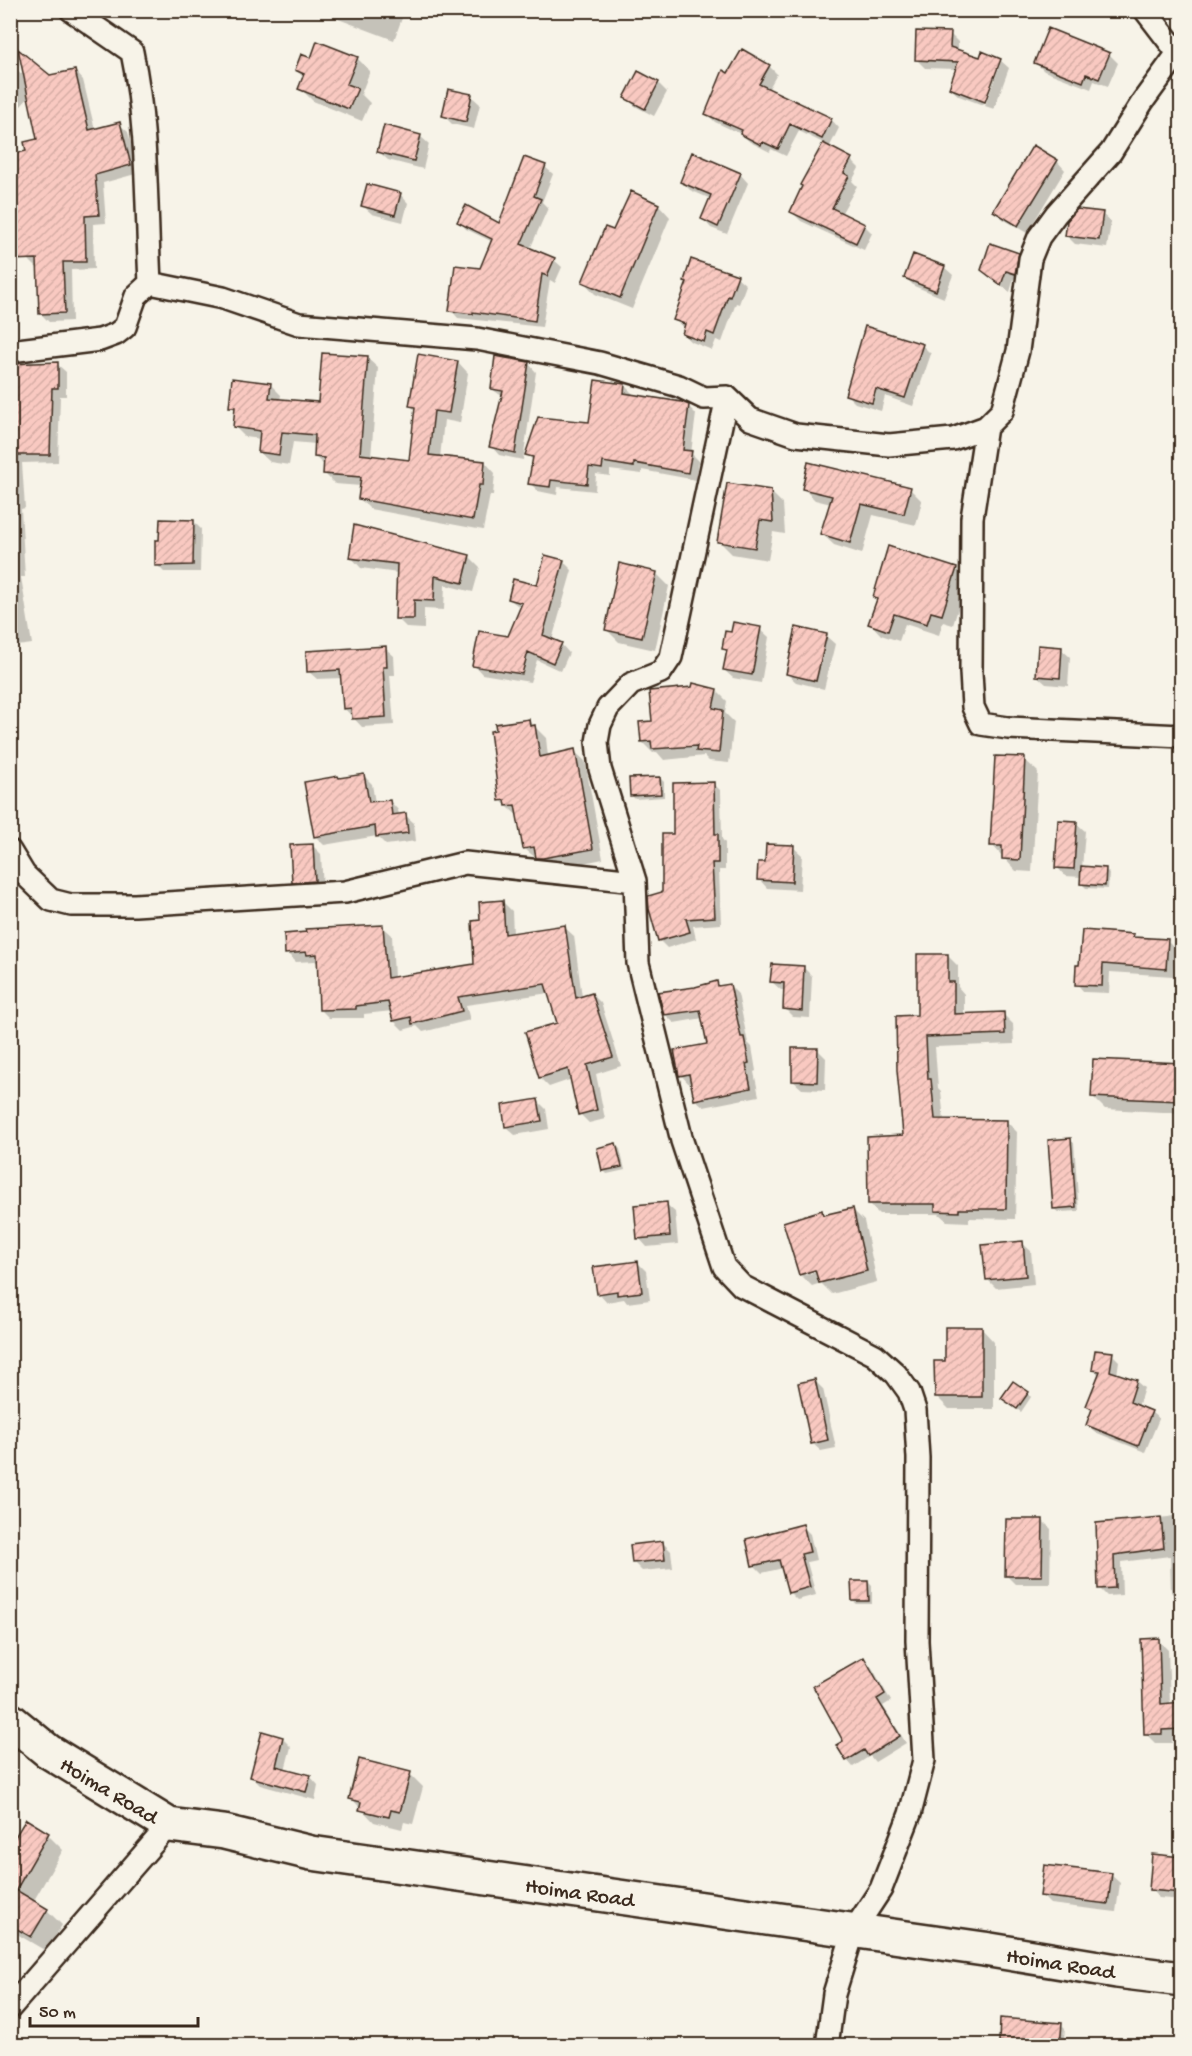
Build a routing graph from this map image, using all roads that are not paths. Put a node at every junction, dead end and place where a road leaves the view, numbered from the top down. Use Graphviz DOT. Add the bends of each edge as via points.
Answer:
graph roads {
  1 [pos="70,10"];
  2 [pos="1145,10"];
  3 [pos="1180,54"];
  4 [pos="150,283"];
  5 [pos="10,351"];
  6 [pos="727,396"];
  7 [pos="986,428"];
  8 [pos="1182,736"];
  9 [pos="10,851"];
  10 [pos="635,881"];
  11 [pos="10,1720"];
  12 [pos="169,1825"];
  13 [pos="854,1930"];
  14 [pos="1182,1979"];
  15 [pos="10,2008"];
  16 [pos="827,2046"];
  1 -- 4 [label="street" via="132,52 145,141"];
  2 -- 3 [label="street"];
  3 -- 7 [label="street" via="1143,101 1111,152 1039,237 1030,259 1018,351 1002,411"];
  4 -- 5 [label="street" via="136,296 125,327 116,334 100,340"];
  4 -- 6 [label="street" via="223,298 299,324 477,339 600,363 679,386 704,398"];
  6 -- 7 [label="street" via="750,419 796,435 889,445 953,439"];
  6 -- 10 [label="street" via="672,657 661,672 631,684 608,708 600,725 600,769"];
  7 -- 8 [label="street" via="972,518 971,672 973,706 981,724"];
  9 -- 10 [label="street" via="24,874 51,900 71,905 135,905 345,892 465,863"];
  10 -- 13 [label="street" via="638,963 682,1141 724,1267 742,1286 875,1355 896,1374 909,1392 915,1410 917,1641 924,1760 910,1814 881,1889"];
  11 -- 12 [label="main road, Hoima Road" via="48,1751"];
  12 -- 13 [label="main road, Hoima Road" via="224,1832 311,1853"];
  12 -- 15 [label="street"];
  13 -- 14 [label="main road, Hoima Road"];
  13 -- 16 [label="street" via="834,1994"];
}
